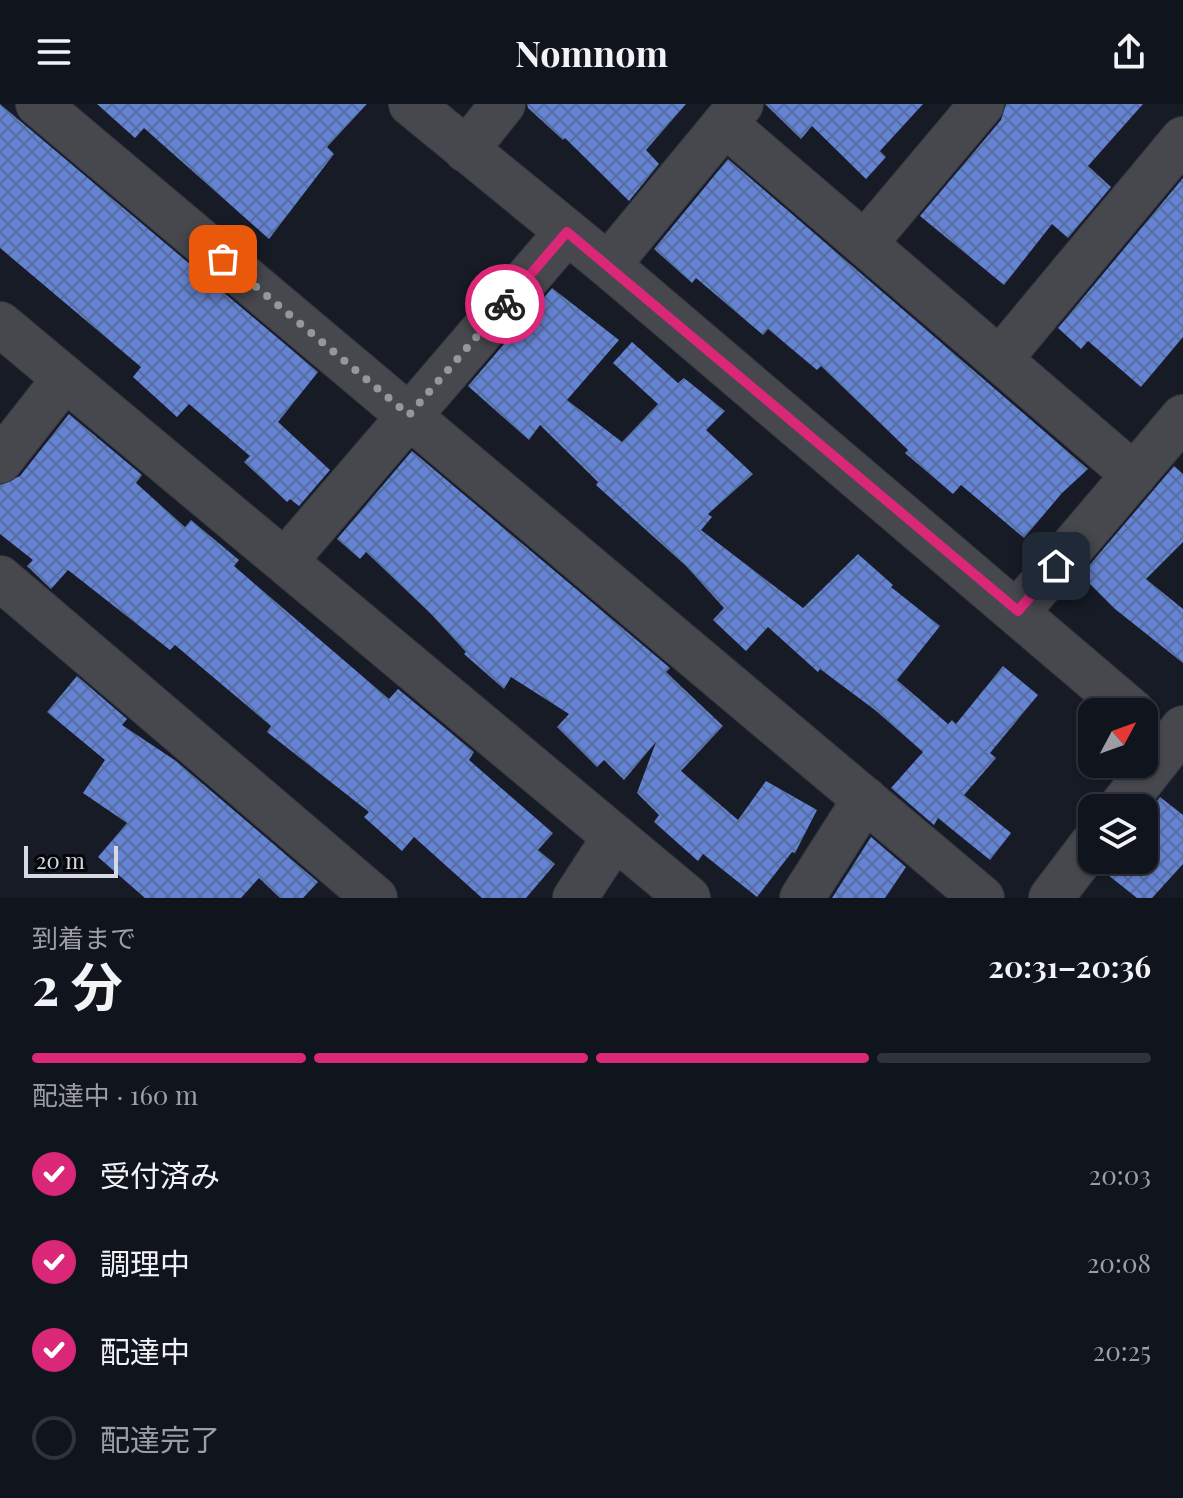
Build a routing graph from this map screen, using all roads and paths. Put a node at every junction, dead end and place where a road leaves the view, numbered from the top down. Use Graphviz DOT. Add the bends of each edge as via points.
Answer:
graph roads {
  1 [pos="38,104"];
  2 [pos="411,104"];
  3 [pos="503,104"];
  4 [pos="982,104"];
  5 [pos="733,114"];
  6 [pos="1183,139"];
  7 [pos="466,150"];
  8 [pos="567,232"];
  9 [pos="865,243"];
  10 [pos="608,265"];
  11 [pos="0,324"];
  12 [pos="1000,359"];
  13 [pos="65,378"];
  14 [pos="409,415"];
  15 [pos="1183,417"];
  16 [pos="0,461"];
  17 [pos="1134,475"];
  18 [pos="285,561"];
  19 [pos="0,578"];
  20 [pos="1018,611"];
  21 [pos="1117,698"];
  22 [pos="1170,737"];
  23 [pos="1130,794"];
  24 [pos="865,799"];
  25 [pos="614,838"];
  26 [pos="1078,865"];
  27 [pos="1058,895"];
  28 [pos="375,898"];
  29 [pos="575,898"];
  30 [pos="688,898"];
  31 [pos="802,898"];
  32 [pos="982,898"];
  1 -- 14 [label="street"];
  2 -- 7 [label="street"];
  3 -- 7 [label="street"];
  4 -- 9 [label="street"];
  5 -- 9 [label="street"];
  5 -- 10 [label="street"];
  6 -- 12 [label="street"];
  7 -- 8 [label="street"];
  8 -- 10 [label="street"];
  8 -- 14 [label="street"];
  9 -- 12 [label="street"];
  10 -- 20 [label="street"];
  11 -- 13 [label="street"];
  12 -- 17 [label="street"];
  13 -- 16 [label="street"];
  13 -- 18 [label="street"];
  14 -- 18 [label="street"];
  14 -- 24 [label="street"];
  15 -- 17 [label="street"];
  17 -- 20 [label="street"];
  18 -- 25 [label="street"];
  19 -- 28 [label="street"];
  20 -- 21 [label="street"];
  22 -- 23 [label="street"];
  24 -- 31 [label="street"];
  24 -- 32 [label="street"];
  25 -- 29 [label="street"];
  25 -- 30 [label="street"];
  26 -- 27 [label="street"];
}
